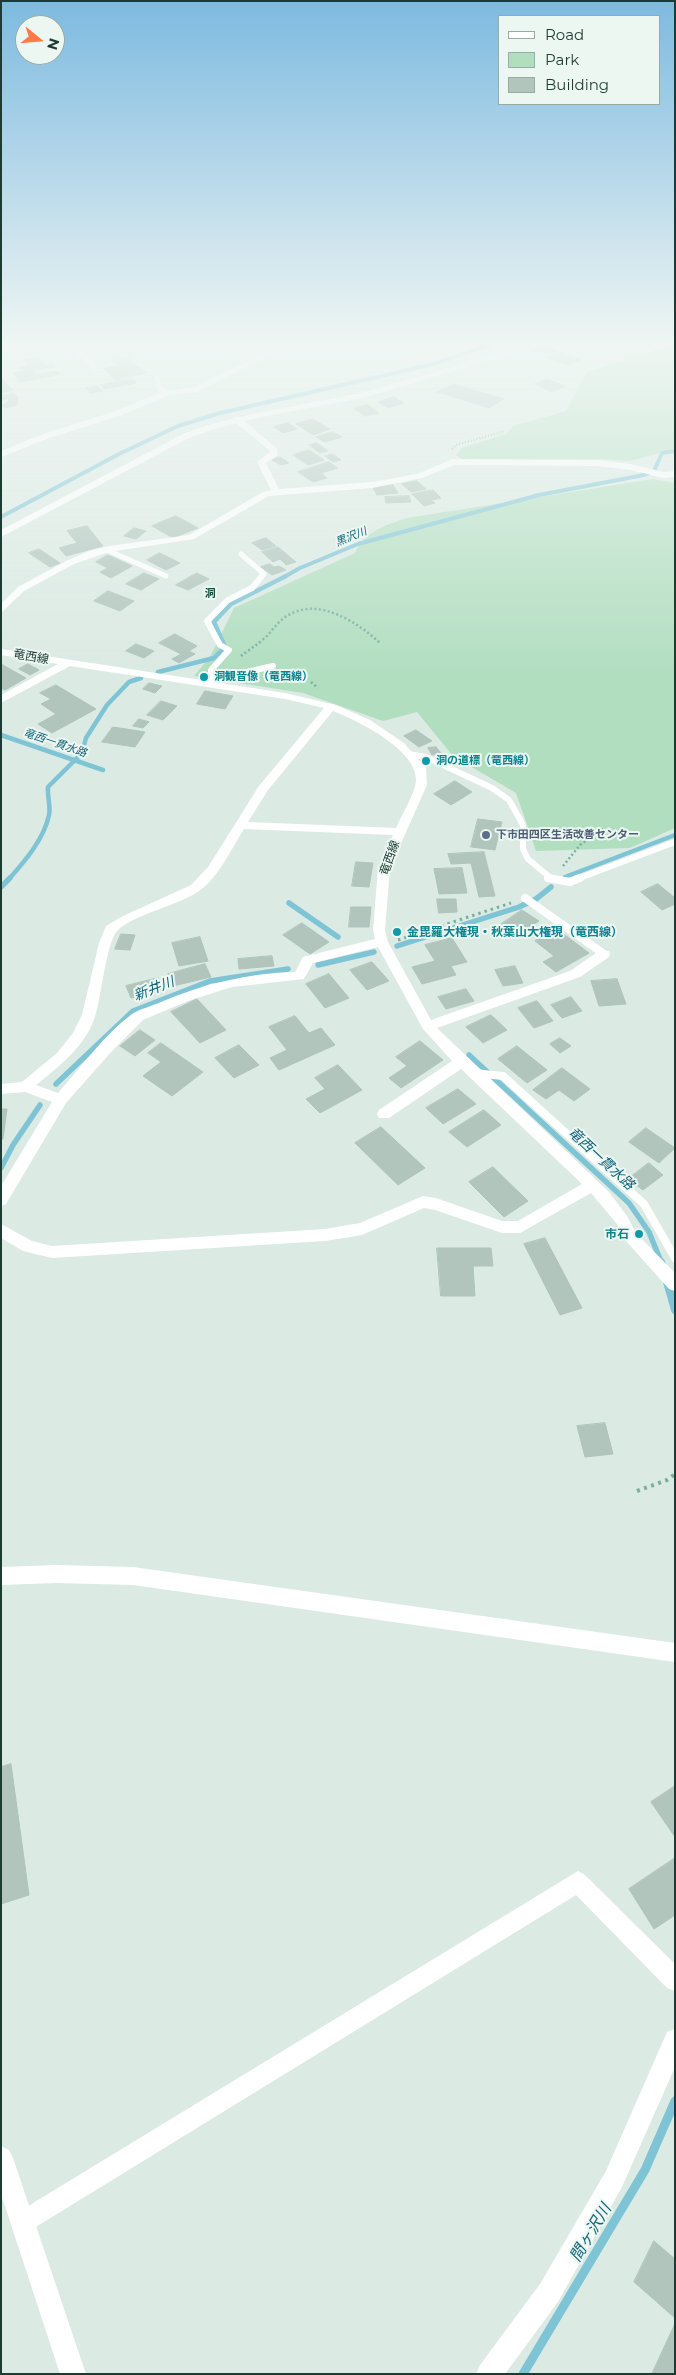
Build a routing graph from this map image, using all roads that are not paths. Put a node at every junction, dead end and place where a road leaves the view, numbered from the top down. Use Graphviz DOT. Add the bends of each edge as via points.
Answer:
graph roads {
  1 [pos="158,451"];
  2 [pos="274,451"];
  3 [pos="675,474"];
  4 [pos="276,492"];
  5 [pos="1,534"];
  6 [pos="107,550"];
  7 [pos="241,554"];
  8 [pos="166,576"];
  9 [pos="1,610"];
  10 [pos="220,645"];
  11 [pos="229,650"];
  12 [pos="1,652"];
  13 [pos="68,663"];
  14 [pos="273,666"];
  15 [pos="211,680"];
  16 [pos="1,700"];
  17 [pos="331,707"];
  18 [pos="408,754"];
  19 [pos="241,825"];
  20 [pos="399,832"];
  21 [pos="675,842"];
  22 [pos="528,901"];
  23 [pos="382,942"];
  24 [pos="604,954"];
  25 [pos="428,1026"];
  26 [pos="461,1062"];
  27 [pos="475,1073"];
  28 [pos="24,1087"];
  29 [pos="1,1089"];
  30 [pos="62,1099"];
  31 [pos="384,1114"];
  32 [pos="593,1185"];
  33 [pos="1,1200"];
  34 [pos="1,1230"];
  35 [pos="675,1258"];
  36 [pos="674,1284"];
  37 [pos="1,1576"];
  38 [pos="675,1653"];
  39 [pos="675,1980"];
  40 [pos="675,2040"];
  41 [pos="1,2158"];
  42 [pos="23,2222"];
  43 [pos="73,2374"];
  44 [pos="489,2374"];
  1 -- 5 [label="street"];
  2 -- 4 [label="street" via="262,462"];
  3 -- 4 [label="street" via="663,475 618,465 453,462 418,476 372,484"];
  4 -- 6 [label="street" via="266,494 191,537"];
  6 -- 8 [label="lane"];
  6 -- 9 [label="street" via="71,562 22,589"];
  7 -- 10 [label="lane" via="264,574 252,588 228,600 207,621"];
  10 -- 11 [label="lane"];
  11 -- 15 [label="lane" via="212,670"];
  12 -- 13 [label="street, 竜西線"];
  13 -- 15 [label="street, 竜西線"];
  13 -- 16 [label="street"];
  14 -- 15 [label="lane"];
  15 -- 17 [label="street, 竜西線"];
  17 -- 18 [label="street, 竜西線" via="357,717"];
  17 -- 19 [label="street" via="263,788"];
  18 -- 20 [label="street, 竜西線" via="422,774 421,785"];
  18 -- 21 [label="lane" via="426,757 492,788 509,800 522,825 528,859 549,879 570,882"];
  19 -- 20 [label="street"];
  19 -- 28 [label="street" via="212,870 195,888 111,929 89,1015 78,1036 62,1057"];
  20 -- 23 [label="street, 竜西線" via="384,868"];
  22 -- 24 [label="lane"];
  23 -- 25 [label="street, 竜西線"];
  23 -- 30 [label="street" via="308,960 298,976 231,983 138,1017"];
  24 -- 25 [label="street" via="575,974"];
  25 -- 26 [label="street, 竜西線"];
  26 -- 27 [label="street, 竜西線"];
  26 -- 31 [label="street"];
  27 -- 32 [label="street, 竜西線"];
  27 -- 35 [label="lane" via="501,1075 644,1204"];
  28 -- 29 [label="street"];
  28 -- 30 [label="street"];
  30 -- 33 [label="street"];
  32 -- 34 [label="street" via="520,1227 496,1225 423,1202 362,1229 325,1235 52,1252 28,1247"];
  32 -- 36 [label="street, 竜西線" via="631,1236"];
  37 -- 38 [label="street" via="133,1576"];
  39 -- 42 [label="street" via="578,1882"];
  40 -- 44 [label="street" via="614,2179 549,2293"];
  41 -- 42 [label="street"];
  42 -- 43 [label="street"];
}
